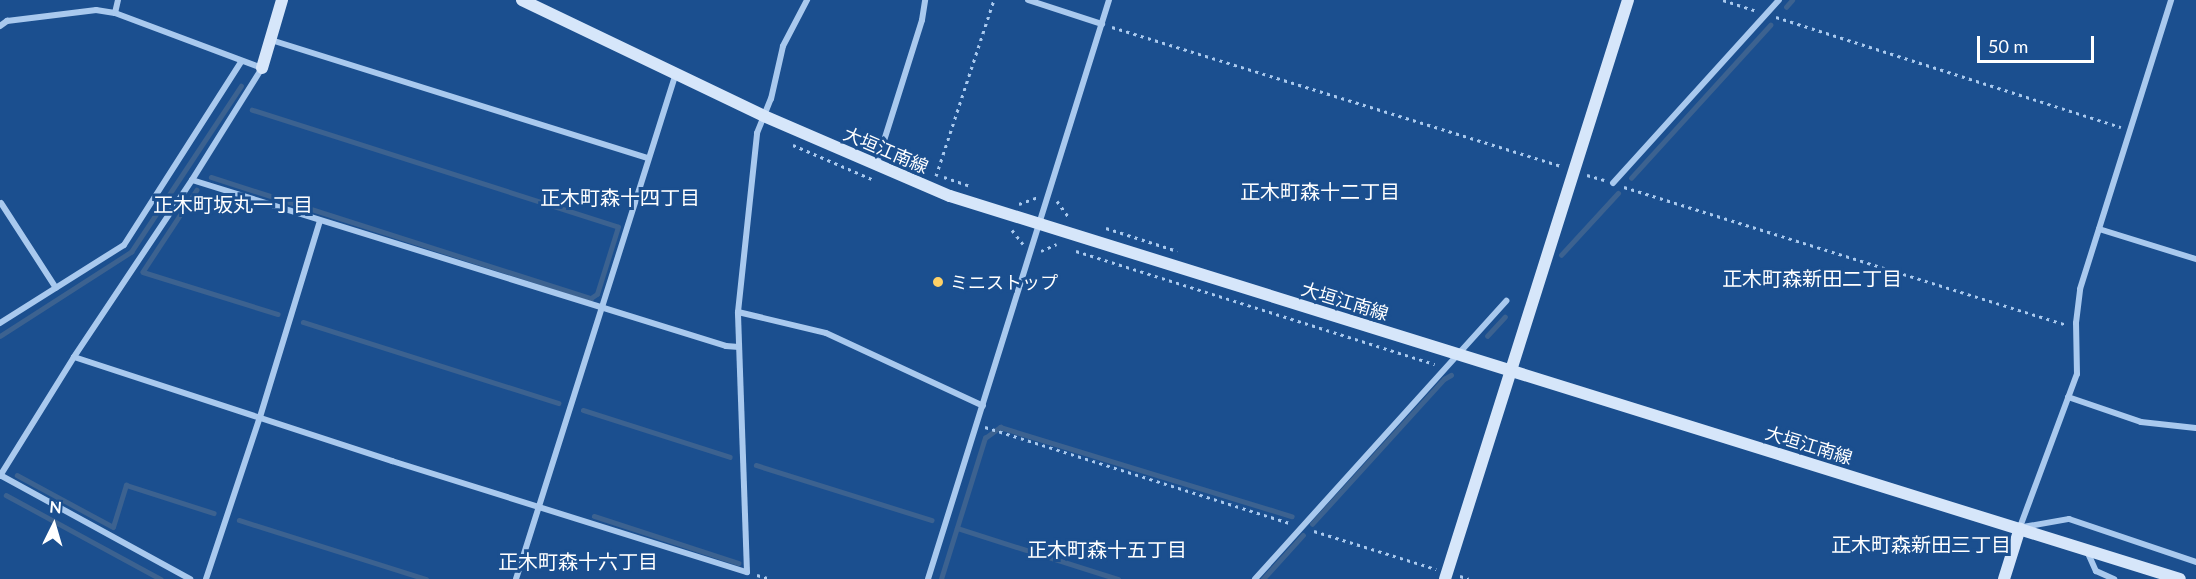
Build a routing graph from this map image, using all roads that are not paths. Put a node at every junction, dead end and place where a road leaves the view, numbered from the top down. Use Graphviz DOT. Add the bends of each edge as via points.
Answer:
graph roads {
  1 [pos="118,0"];
  2 [pos="282,0"];
  3 [pos="522,0"];
  4 [pos="807,0"];
  5 [pos="925,0"];
  6 [pos="1028,0"];
  7 [pos="1109,0"];
  8 [pos="1628,0"];
  9 [pos="1779,0"];
  10 [pos="2171,0"];
  11 [pos="115,14"];
  12 [pos="1102,24"];
  13 [pos="0,26"];
  14 [pos="270,40"];
  15 [pos="241,62"];
  16 [pos="262,68"];
  17 [pos="676,73"];
  18 [pos="764,116"];
  19 [pos="648,158"];
  20 [pos="876,166"];
  21 [pos="192,180"];
  22 [pos="1613,183"];
  23 [pos="1,202"];
  24 [pos="320,220"];
  25 [pos="1041,224"];
  26 [pos="2099,229"];
  27 [pos="2196,259"];
  28 [pos="56,288"];
  29 [pos="1506,300"];
  30 [pos="601,307"];
  31 [pos="738,312"];
  32 [pos="0,322"];
  33 [pos="739,347"];
  34 [pos="1456,354"];
  35 [pos="74,357"];
  36 [pos="1510,371"];
  37 [pos="2068,397"];
  38 [pos="983,406"];
  39 [pos="260,417"];
  40 [pos="2196,428"];
  41 [pos="0,476"];
  42 [pos="540,505"];
  43 [pos="2020,528"];
  44 [pos="2087,550"];
  45 [pos="2196,562"];
  46 [pos="1446,575"];
  47 [pos="190,579"];
  48 [pos="206,579"];
  49 [pos="516,579"];
  50 [pos="928,579"];
  51 [pos="1255,579"];
  52 [pos="2004,579"];
  53 [pos="2114,579"];
  54 [pos="2180,579"];
  1 -- 11 [label="street"];
  2 -- 14 [label="main road"];
  3 -- 17 [label="main road, 大垣江南線"];
  4 -- 18 [label="street" via="783,46"];
  5 -- 20 [label="street"];
  6 -- 12 [label="street"];
  7 -- 12 [label="street"];
  8 -- 36 [label="main road"];
  9 -- 22 [label="street"];
  10 -- 26 [label="street"];
  11 -- 13 [label="street" via="96,10 6,21"];
  11 -- 15 [label="street"];
  12 -- 25 [label="street"];
  14 -- 16 [label="main road"];
  14 -- 19 [label="street"];
  15 -- 16 [label="street"];
  15 -- 28 [label="street" via="124,245"];
  16 -- 21 [label="street"];
  17 -- 18 [label="main road, 大垣江南線"];
  17 -- 19 [label="street"];
  18 -- 20 [label="main road, 大垣江南線"];
  18 -- 31 [label="street" via="757,133"];
  19 -- 30 [label="street"];
  20 -- 25 [label="main road, 大垣江南線" via="932,189"];
  21 -- 24 [label="street"];
  21 -- 35 [label="street"];
  23 -- 28 [label="street"];
  24 -- 30 [label="street"];
  24 -- 39 [label="street"];
  25 -- 34 [label="main road, 大垣江南線"];
  25 -- 38 [label="street"];
  26 -- 27 [label="street"];
  26 -- 37 [label="street" via="2080,289 2077,374"];
  28 -- 32 [label="street"];
  29 -- 34 [label="street"];
  30 -- 33 [label="street"];
  30 -- 42 [label="street"];
  31 -- 33 [label="street"];
  31 -- 38 [label="street" via="826,333"];
  33 -- 42 [label="street" via="747,572"];
  34 -- 36 [label="main road, 大垣江南線"];
  34 -- 51 [label="street"];
  35 -- 39 [label="street"];
  35 -- 41 [label="street"];
  36 -- 43 [label="main road, 大垣江南線"];
  36 -- 46 [label="main road"];
  37 -- 40 [label="street" via="2141,422"];
  37 -- 43 [label="street"];
  38 -- 50 [label="street"];
  39 -- 42 [label="street"];
  39 -- 48 [label="street"];
  41 -- 47 [label="street"];
  42 -- 49 [label="street"];
  43 -- 44 [label="main road, 大垣江南線"];
  43 -- 45 [label="street" via="2069,519"];
  43 -- 52 [label="main road"];
  44 -- 53 [label="street" via="2096,570"];
  44 -- 54 [label="main road, 大垣江南線"];
}
